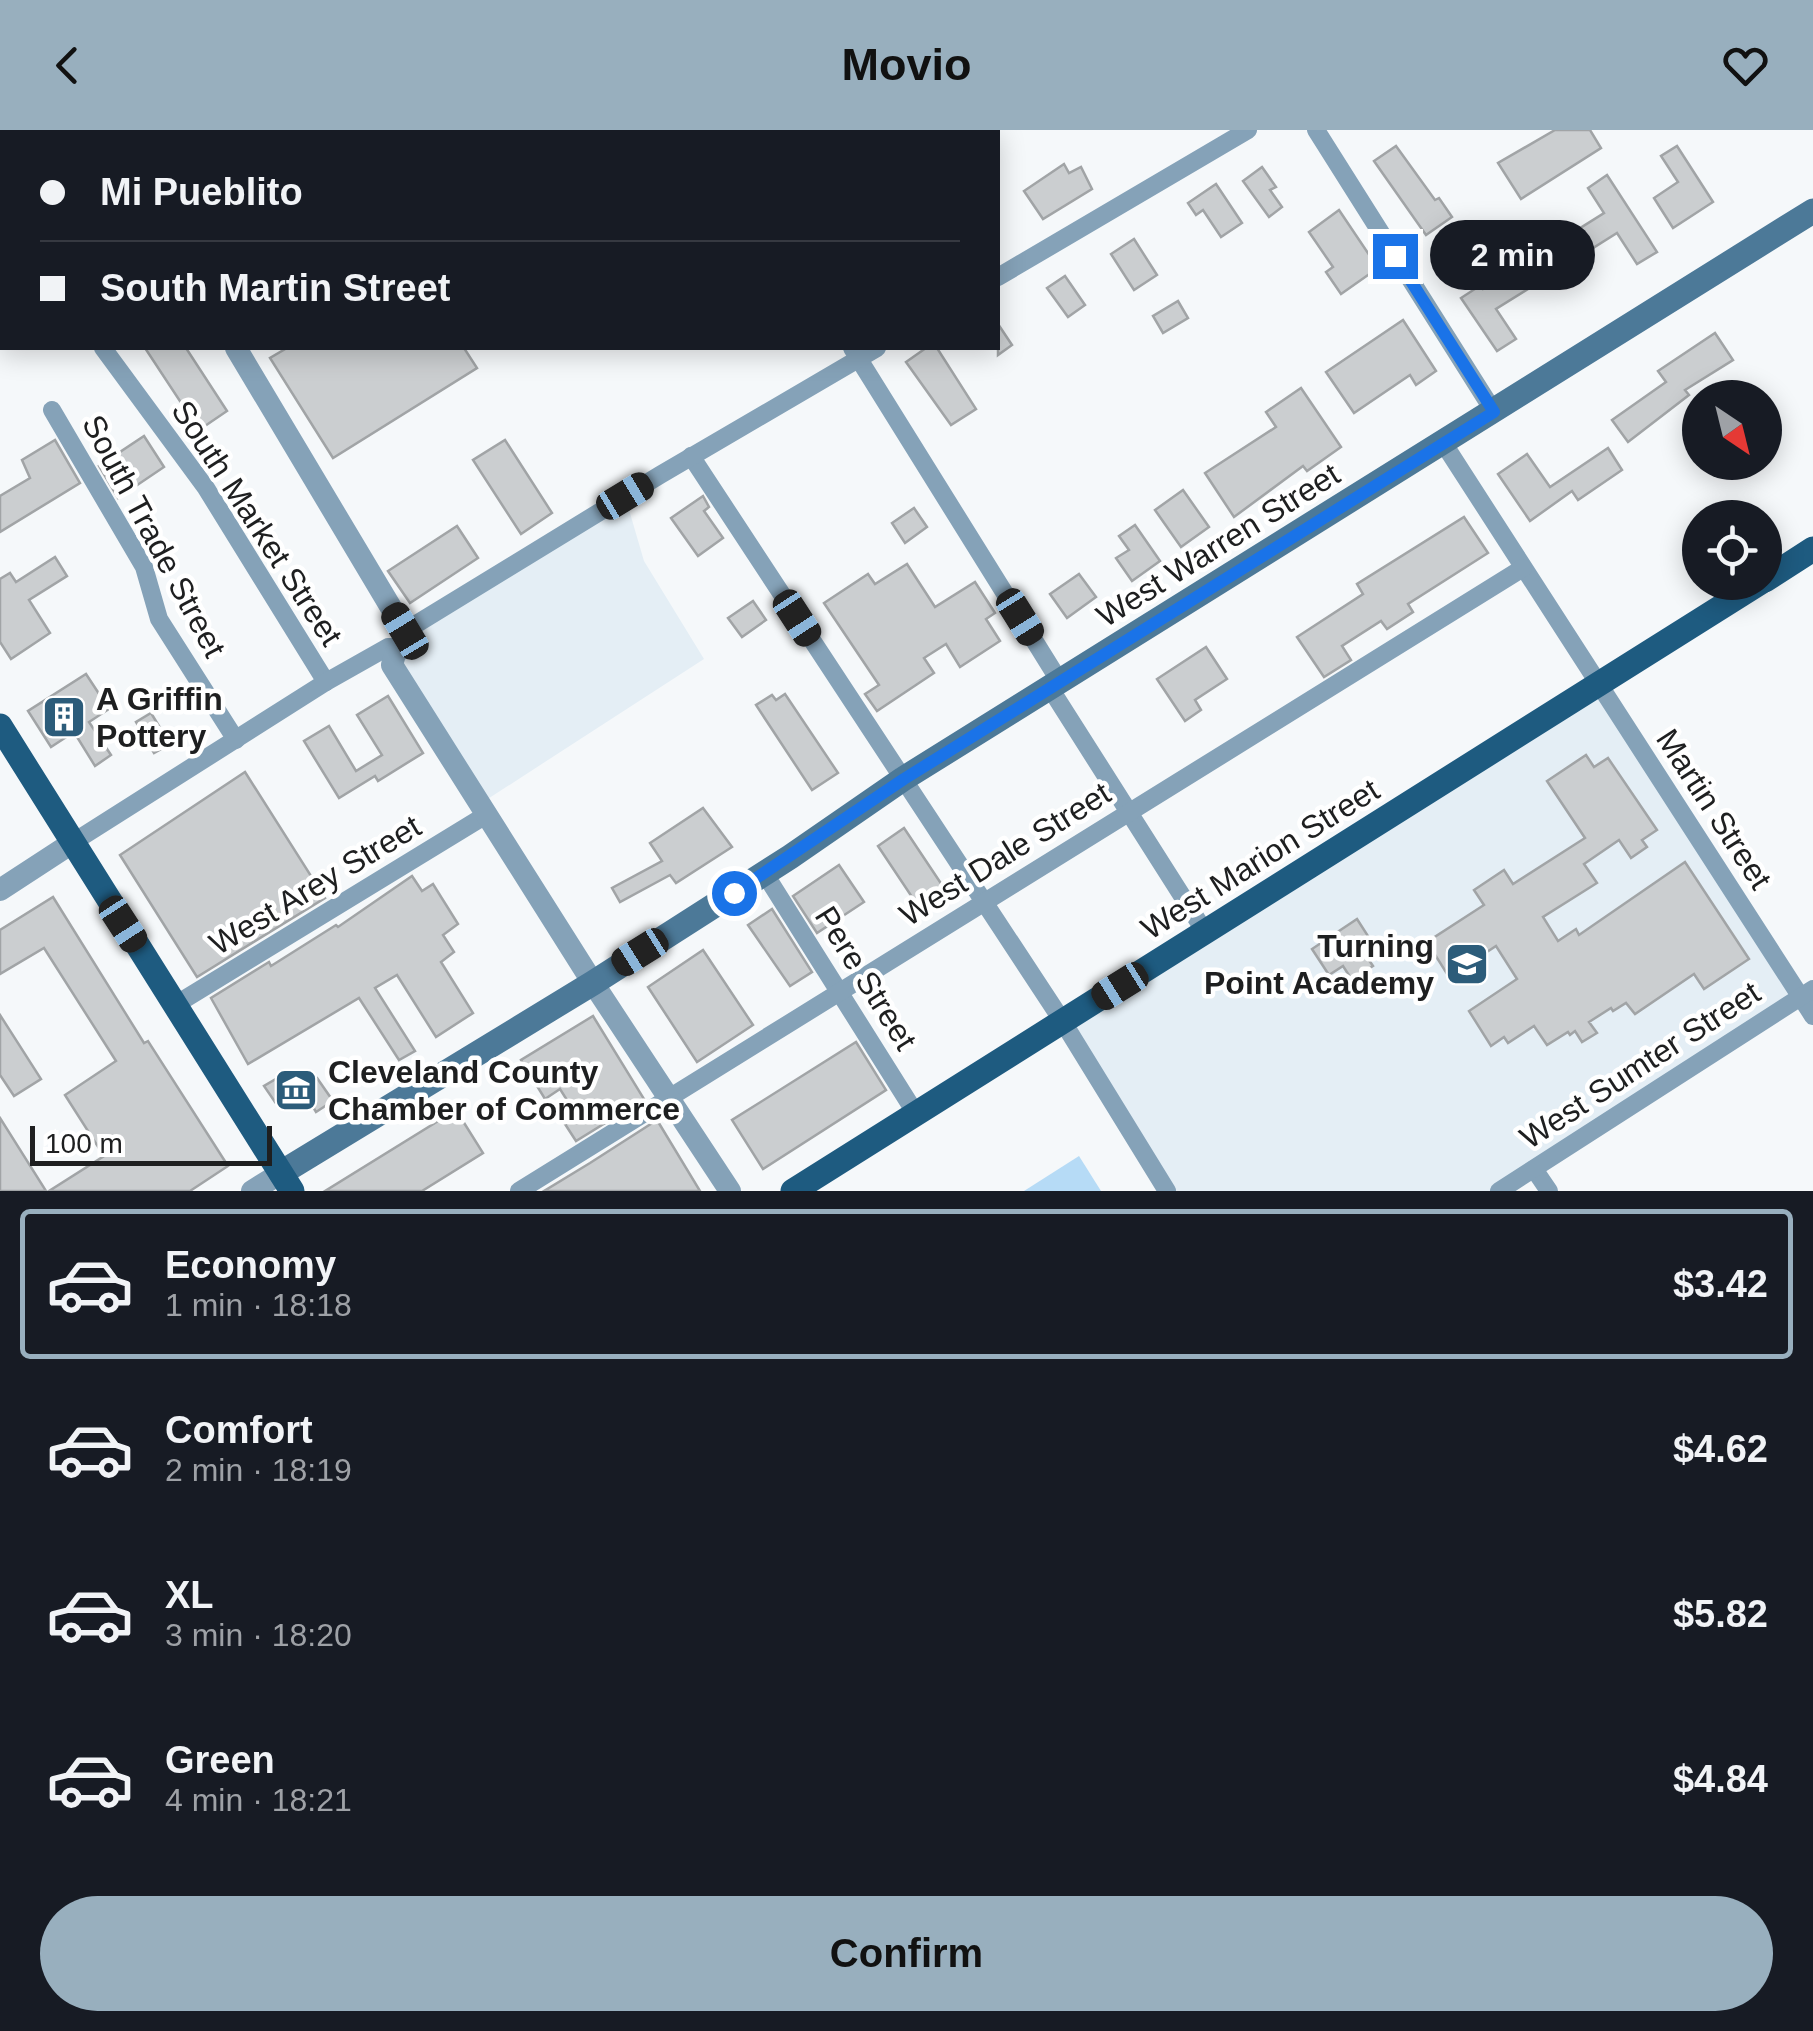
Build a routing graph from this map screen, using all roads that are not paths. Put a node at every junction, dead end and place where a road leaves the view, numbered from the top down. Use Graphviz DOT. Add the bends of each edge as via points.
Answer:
graph roads {
  1 [pos="1248,130"];
  2 [pos="1316,130"];
  3 [pos="1813,211"];
  4 [pos="1000,276"];
  5 [pos="105,350"];
  6 [pos="237,350"];
  7 [pos="855,353"];
  8 [pos="52,410"];
  9 [pos="1494,412"];
  10 [pos="1444,444"];
  11 [pos="691,456"];
  12 [pos="1813,550"];
  13 [pos="1523,568"];
  14 [pos="1782,569"];
  15 [pos="1733,600"];
  16 [pos="404,639"];
  17 [pos="326,682"];
  18 [pos="1055,685"];
  19 [pos="1598,685"];
  20 [pos="0,726"];
  21 [pos="236,740"];
  22 [pos="904,779"];
  23 [pos="1129,812"];
  24 [pos="486,815"];
  25 [pos="72,843"];
  26 [pos="765,874"];
  27 [pos="0,890"];
  28 [pos="984,902"];
  29 [pos="1205,932"];
  30 [pos="593,984"];
  31 [pos="840,992"];
  32 [pos="1807,992"];
  33 [pos="175,1005"];
  34 [pos="1813,1016"];
  35 [pos="1063,1022"];
  36 [pos="669,1098"];
  37 [pos="916,1114"];
  38 [pos="1534,1169"];
  39 [pos="286,1182"];
  40 [pos="252,1191"];
  41 [pos="519,1191"];
  42 [pos="730,1191"];
  43 [pos="793,1191"];
  44 [pos="1168,1191"];
  45 [pos="1500,1191"];
  46 [pos="1549,1191"];
  1 -- 4 [label="street"];
  2 -- 9 [label="street"];
  3 -- 9 [label="main road, West Warren Street"];
  5 -- 17 [label="street, South Market Street" via="206,488"];
  6 -- 16 [label="street"];
  7 -- 11 [label="street"];
  7 -- 18 [label="street"];
  8 -- 21 [label="street, South Trade Street" via="144,566 159,620"];
  9 -- 10 [label="main road, West Warren Street"];
  10 -- 13 [label="street, Martin Street"];
  10 -- 18 [label="main road, West Warren Street"];
  11 -- 16 [label="street"];
  11 -- 22 [label="street"];
  12 -- 14 [label="main road, West Marion Street"];
  13 -- 19 [label="street, Martin Street"];
  13 -- 23 [label="street, West Dale Street"];
  15 -- 19 [label="main road, West Marion Street"];
  16 -- 17 [label="street"];
  16 -- 24 [label="street" via="392,665"];
  17 -- 21 [label="street"];
  18 -- 22 [label="main road, West Warren Street"];
  18 -- 23 [label="street"];
  19 -- 29 [label="main road, West Marion Street"];
  19 -- 32 [label="street, Martin Street"];
  20 -- 25 [label="main road"];
  21 -- 25 [label="street"];
  22 -- 26 [label="main road, West Warren Street"];
  22 -- 28 [label="street"];
  23 -- 28 [label="street, West Dale Street"];
  23 -- 29 [label="street"];
  24 -- 30 [label="street"];
  24 -- 33 [label="street, West Arey Street"];
  25 -- 27 [label="street"];
  25 -- 33 [label="main road"];
  26 -- 30 [label="main road, West Warren Street"];
  26 -- 31 [label="street, Pere Street"];
  28 -- 31 [label="street, West Dale Street"];
  28 -- 35 [label="street"];
  29 -- 35 [label="main road, West Marion Street"];
  30 -- 36 [label="street"];
  30 -- 39 [label="main road, West Warren Street"];
  31 -- 36 [label="street, West Dale Street"];
  31 -- 37 [label="street, Pere Street"];
  32 -- 34 [label="street, Martin Street"];
  32 -- 38 [label="street, West Sumter Street"];
  33 -- 39 [label="main road"];
  35 -- 37 [label="main road, West Marion Street"];
  35 -- 44 [label="street"];
  36 -- 41 [label="street, West Dale Street"];
  36 -- 42 [label="street"];
  37 -- 43 [label="main road, West Marion Street"];
  38 -- 45 [label="street, West Sumter Street"];
  38 -- 46 [label="street"];
  39 -- 40 [label="street, West Warren Street"];
}
